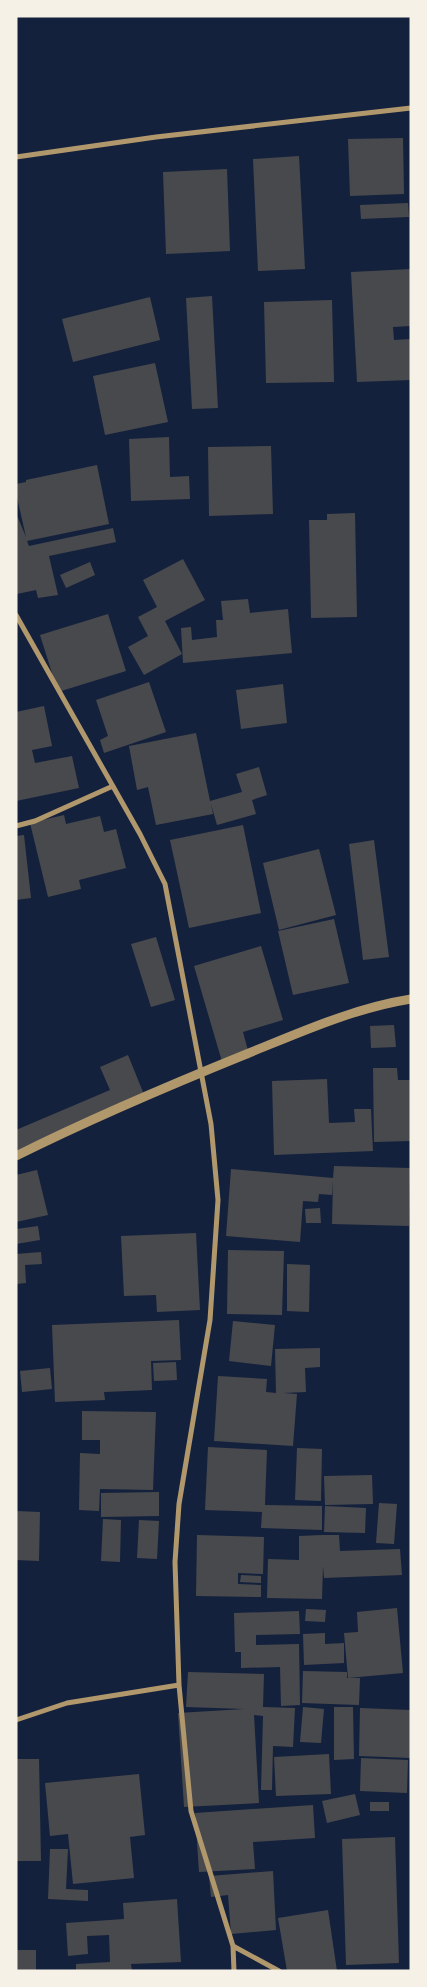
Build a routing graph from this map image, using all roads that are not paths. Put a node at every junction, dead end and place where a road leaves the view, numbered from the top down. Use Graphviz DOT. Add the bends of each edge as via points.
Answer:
graph roads {
  1 [pos="411,108"];
  2 [pos="16,157"];
  3 [pos="16,615"];
  4 [pos="113,786"];
  5 [pos="16,826"];
  6 [pos="411,999"];
  7 [pos="202,1072"];
  8 [pos="16,1156"];
  9 [pos="179,1685"];
  10 [pos="16,1720"];
  11 [pos="232,1946"];
  12 [pos="234,1971"];
  13 [pos="279,1971"];
  1 -- 2 [label="street" via="156,137"];
  3 -- 4 [label="street"];
  4 -- 5 [label="street" via="34,822"];
  4 -- 7 [label="street" via="165,884"];
  6 -- 7 [label="street" via="334,1019"];
  7 -- 8 [label="street"];
  7 -- 9 [label="street" via="218,1200 210,1320 179,1504 175,1562"];
  9 -- 10 [label="street" via="67,1703"];
  9 -- 11 [label="street" via="191,1811"];
  11 -- 12 [label="street"];
  11 -- 13 [label="street"];
}
